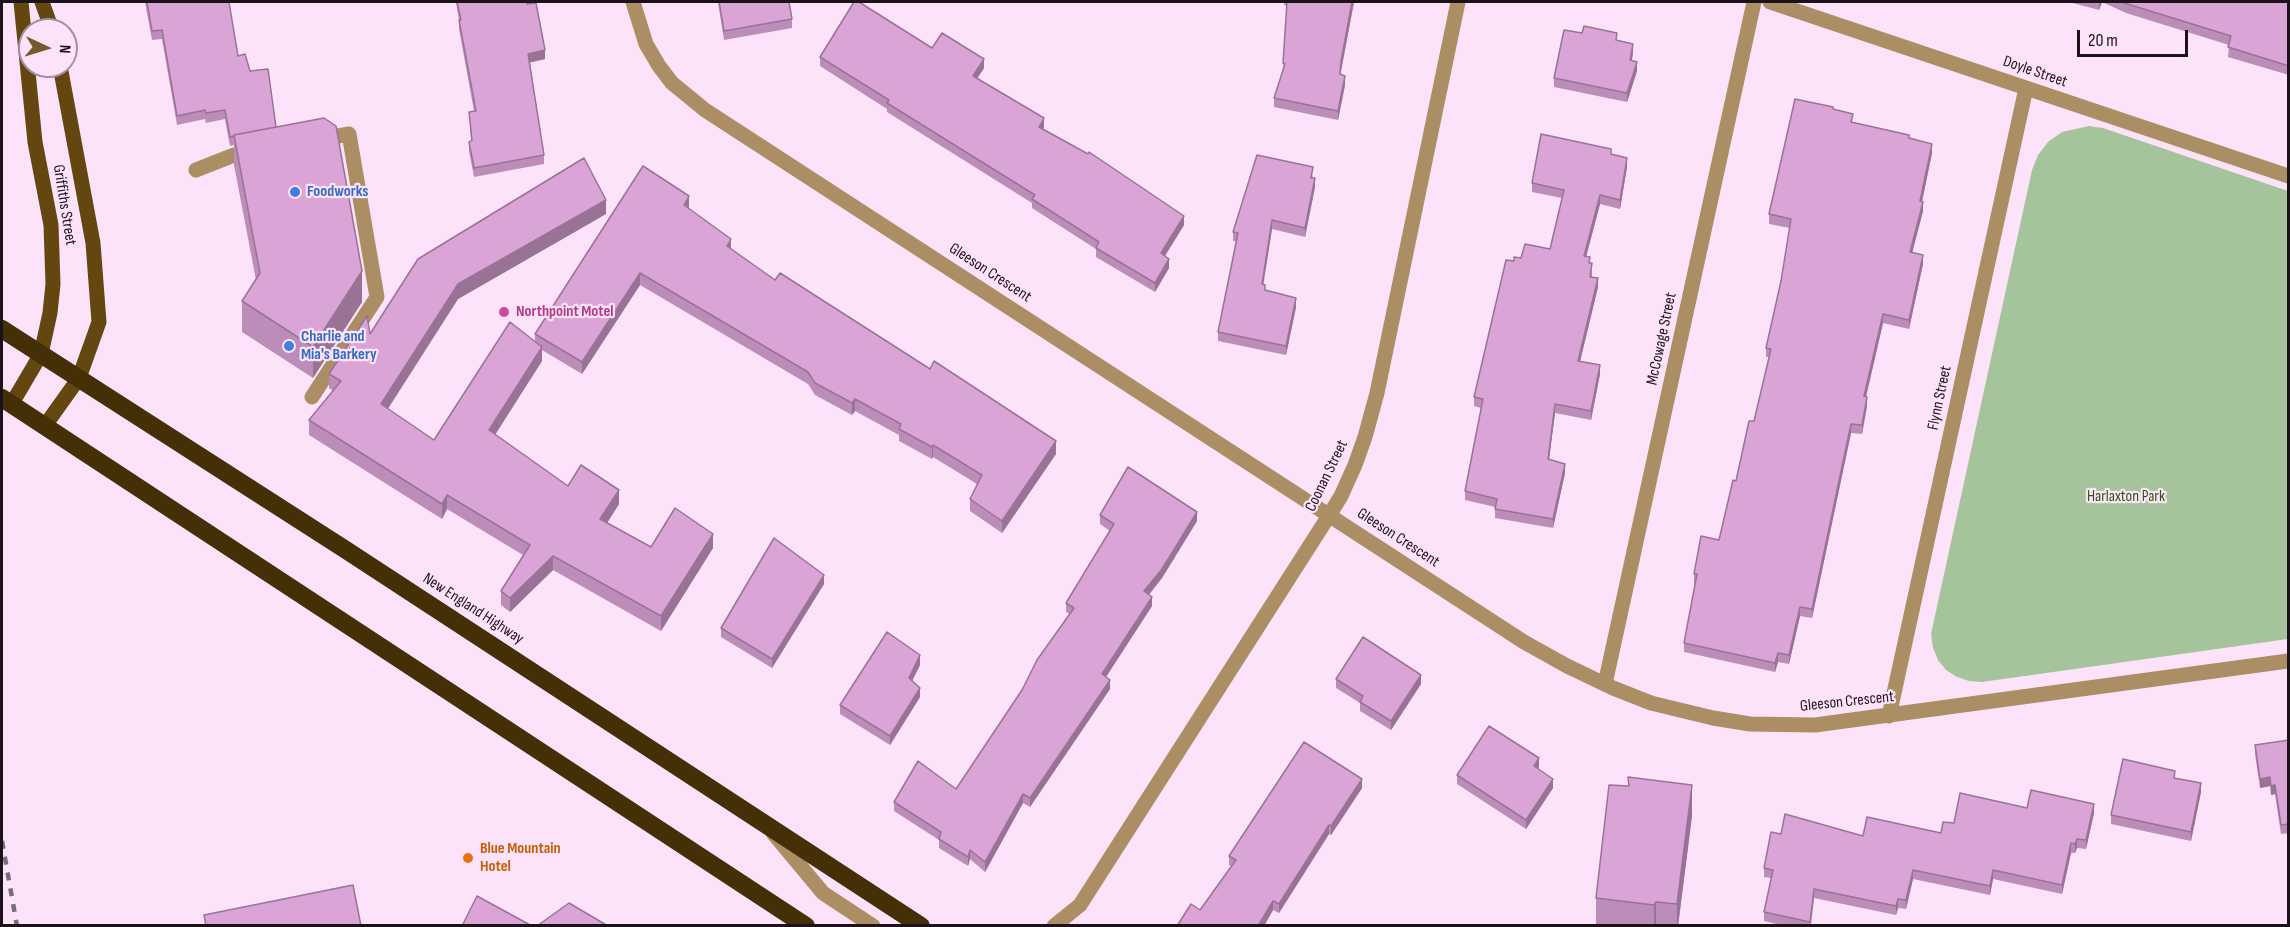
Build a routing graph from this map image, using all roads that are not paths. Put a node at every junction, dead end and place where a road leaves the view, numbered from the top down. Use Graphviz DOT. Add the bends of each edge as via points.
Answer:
graph roads {
  1 [pos="21,2"];
  2 [pos="42,2"];
  3 [pos="633,2"];
  4 [pos="1458,2"];
  5 [pos="1754,2"];
  6 [pos="1770,2"];
  7 [pos="48,18"];
  8 [pos="62,78"];
  9 [pos="2026,88"];
  10 [pos="303,142"];
  11 [pos="269,148"];
  12 [pos="196,170"];
  13 [pos="2289,176"];
  14 [pos="2,329"];
  15 [pos="41,354"];
  16 [pos="79,378"];
  17 [pos="312,397"];
  18 [pos="6,401"];
  19 [pos="44,427"];
  20 [pos="1330,514"];
  21 [pos="2289,661"];
  22 [pos="1605,684"];
  23 [pos="1889,716"];
  24 [pos="763,822"];
  25 [pos="1080,905"];
  26 [pos="806,926"];
  27 [pos="873,926"];
  28 [pos="921,926"];
  29 [pos="1053,926"];
  30 [pos="1075,926"];
  1 -- 15 [label="main road, Griffiths Street" via="35,142 53,248 51,303"];
  2 -- 7 [label="main road"];
  3 -- 20 [label="street, Gleeson Crescent" via="646,44 659,66 696,104"];
  4 -- 20 [label="street, Coonan Street" via="1374,404 1355,465"];
  5 -- 22 [label="street, McCowage Street"];
  6 -- 9 [label="street, Doyle Street"];
  8 -- 16 [label="main road, Griffiths Street" via="93,243 96,281 98,326"];
  9 -- 13 [label="street, Doyle Street"];
  9 -- 23 [label="street, Flynn Street"];
  10 -- 17 [label="street" via="349,134 377,297"];
  11 -- 12 [label="street" via="234,155"];
  14 -- 15 [label="highway, New England Highway"];
  15 -- 16 [label="highway, New England Highway"];
  15 -- 18 [label="main road, Griffiths Street"];
  16 -- 19 [label="main road, Griffiths Street"];
  16 -- 24 [label="highway, New England Highway"];
  18 -- 19 [label="highway"];
  19 -- 26 [label="highway"];
  20 -- 22 [label="street, Gleeson Crescent" via="1524,642"];
  20 -- 25 [label="street, Coonan Street"];
  21 -- 23 [label="street, Gleeson Crescent"];
  22 -- 23 [label="street, Gleeson Crescent" via="1652,703 1750,724 1815,725"];
  24 -- 27 [label="street" via="823,892"];
  24 -- 28 [label="highway, New England Highway"];
  25 -- 29 [label="street, Coonan Street"];
  25 -- 30 [label="street, Coonan Street"];
}
